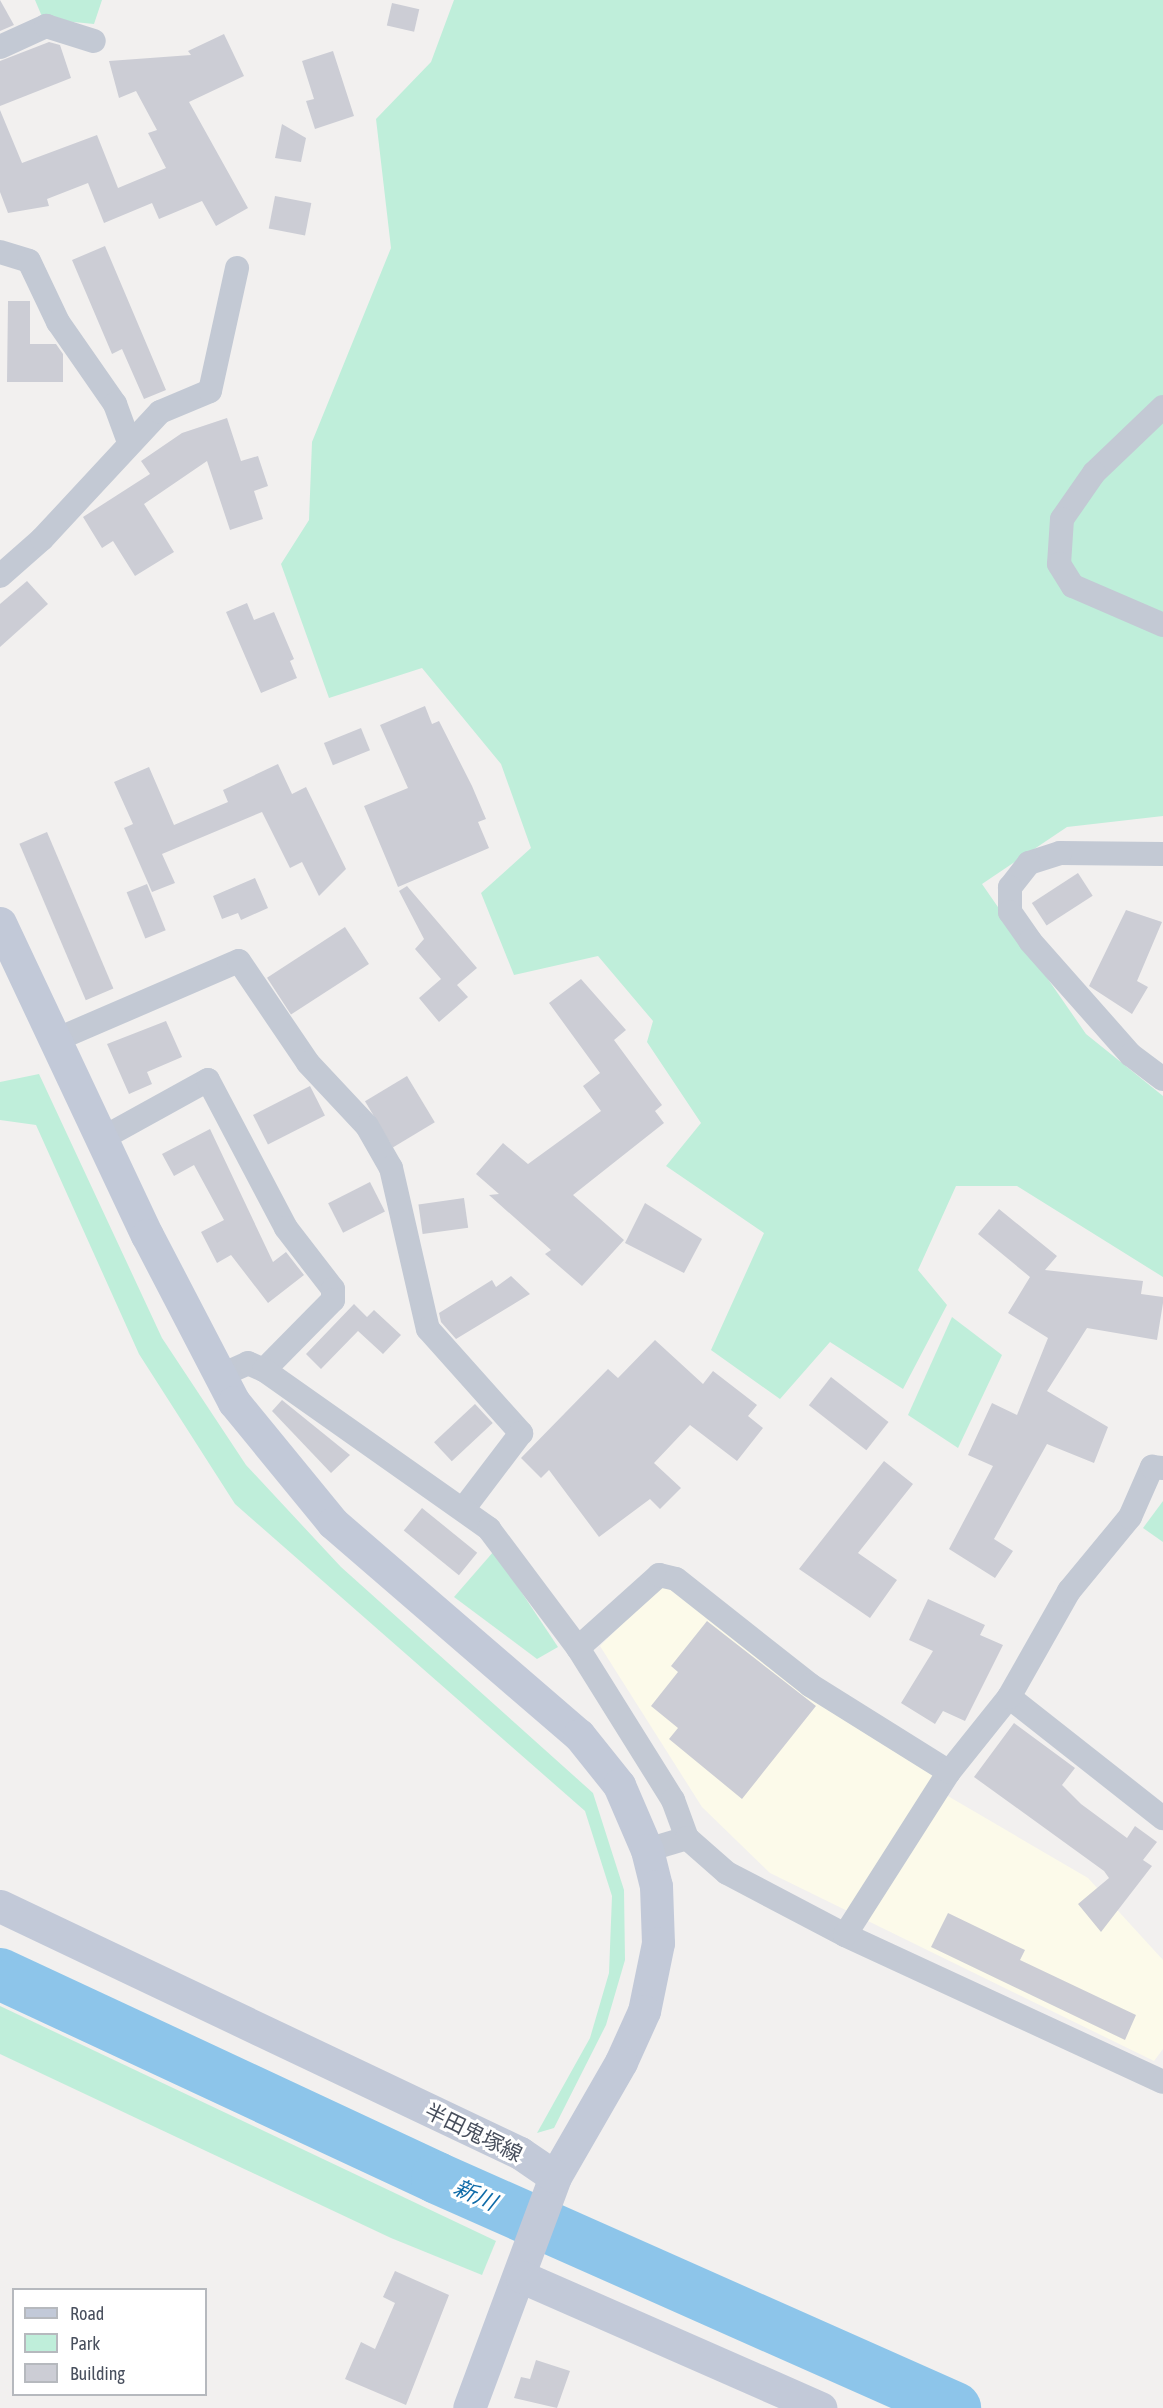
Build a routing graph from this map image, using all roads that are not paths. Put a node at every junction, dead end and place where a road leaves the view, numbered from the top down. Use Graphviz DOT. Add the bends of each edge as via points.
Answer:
graph roads {
  1 [pos="94,40"];
  2 [pos="0,47"];
  3 [pos="0,252"];
  4 [pos="237,268"];
  5 [pos="1163,407"];
  6 [pos="129,442"];
  7 [pos="0,576"];
  8 [pos="1163,625"];
  9 [pos="1163,854"];
  10 [pos="0,923"];
  11 [pos="54,1041"];
  12 [pos="1163,1079"];
  13 [pos="101,1139"];
  14 [pos="264,1370"];
  15 [pos="217,1377"];
  16 [pos="1163,1468"];
  17 [pos="464,1508"];
  18 [pos="578,1648"];
  19 [pos="1009,1696"];
  20 [pos="949,1772"];
  21 [pos="1163,1818"];
  22 [pos="687,1838"];
  23 [pos="647,1850"];
  24 [pos="0,1906"];
  25 [pos="845,1935"];
  26 [pos="1160,2076"];
  27 [pos="555,2177"];
  28 [pos="522,2277"];
  29 [pos="469,2408"];
  30 [pos="821,2408"];
  1 -- 2 [label="street" via="46,26"];
  3 -- 6 [label="street" via="29,261 58,322 115,404"];
  4 -- 6 [label="street" via="210,391 160,412"];
  5 -- 8 [label="street" via="1094,473 1062,519 1059,564 1073,586"];
  6 -- 7 [label="street" via="42,539"];
  9 -- 12 [label="street" via="1060,853 1029,863 1010,887 1010,912 1131,1054"];
  10 -- 11 [label="street"];
  11 -- 13 [label="street"];
  11 -- 17 [label="street" via="239,961 308,1063 368,1126 391,1168 428,1329 521,1433"];
  13 -- 14 [label="street" via="208,1080 286,1228 333,1289 333,1300"];
  13 -- 15 [label="street"];
  14 -- 15 [label="street" via="248,1363"];
  14 -- 17 [label="street"];
  15 -- 23 [label="street" via="333,1523 579,1735 619,1785"];
  16 -- 19 [label="street" via="1152,1467 1130,1517 1069,1591"];
  17 -- 18 [label="street" via="489,1529"];
  18 -- 20 [label="street" via="659,1575 676,1580 810,1685"];
  18 -- 22 [label="street" via="673,1800"];
  19 -- 20 [label="street"];
  19 -- 21 [label="street"];
  20 -- 25 [label="street"];
  22 -- 23 [label="street"];
  22 -- 25 [label="street" via="726,1873"];
  23 -- 27 [label="street" via="656,1886 658,1943 644,2010 621,2062"];
  24 -- 27 [label="street, 半田鬼塚線" via="520,2153"];
  25 -- 26 [label="street"];
  27 -- 28 [label="street"];
  28 -- 29 [label="street"];
  28 -- 30 [label="street"];
}
